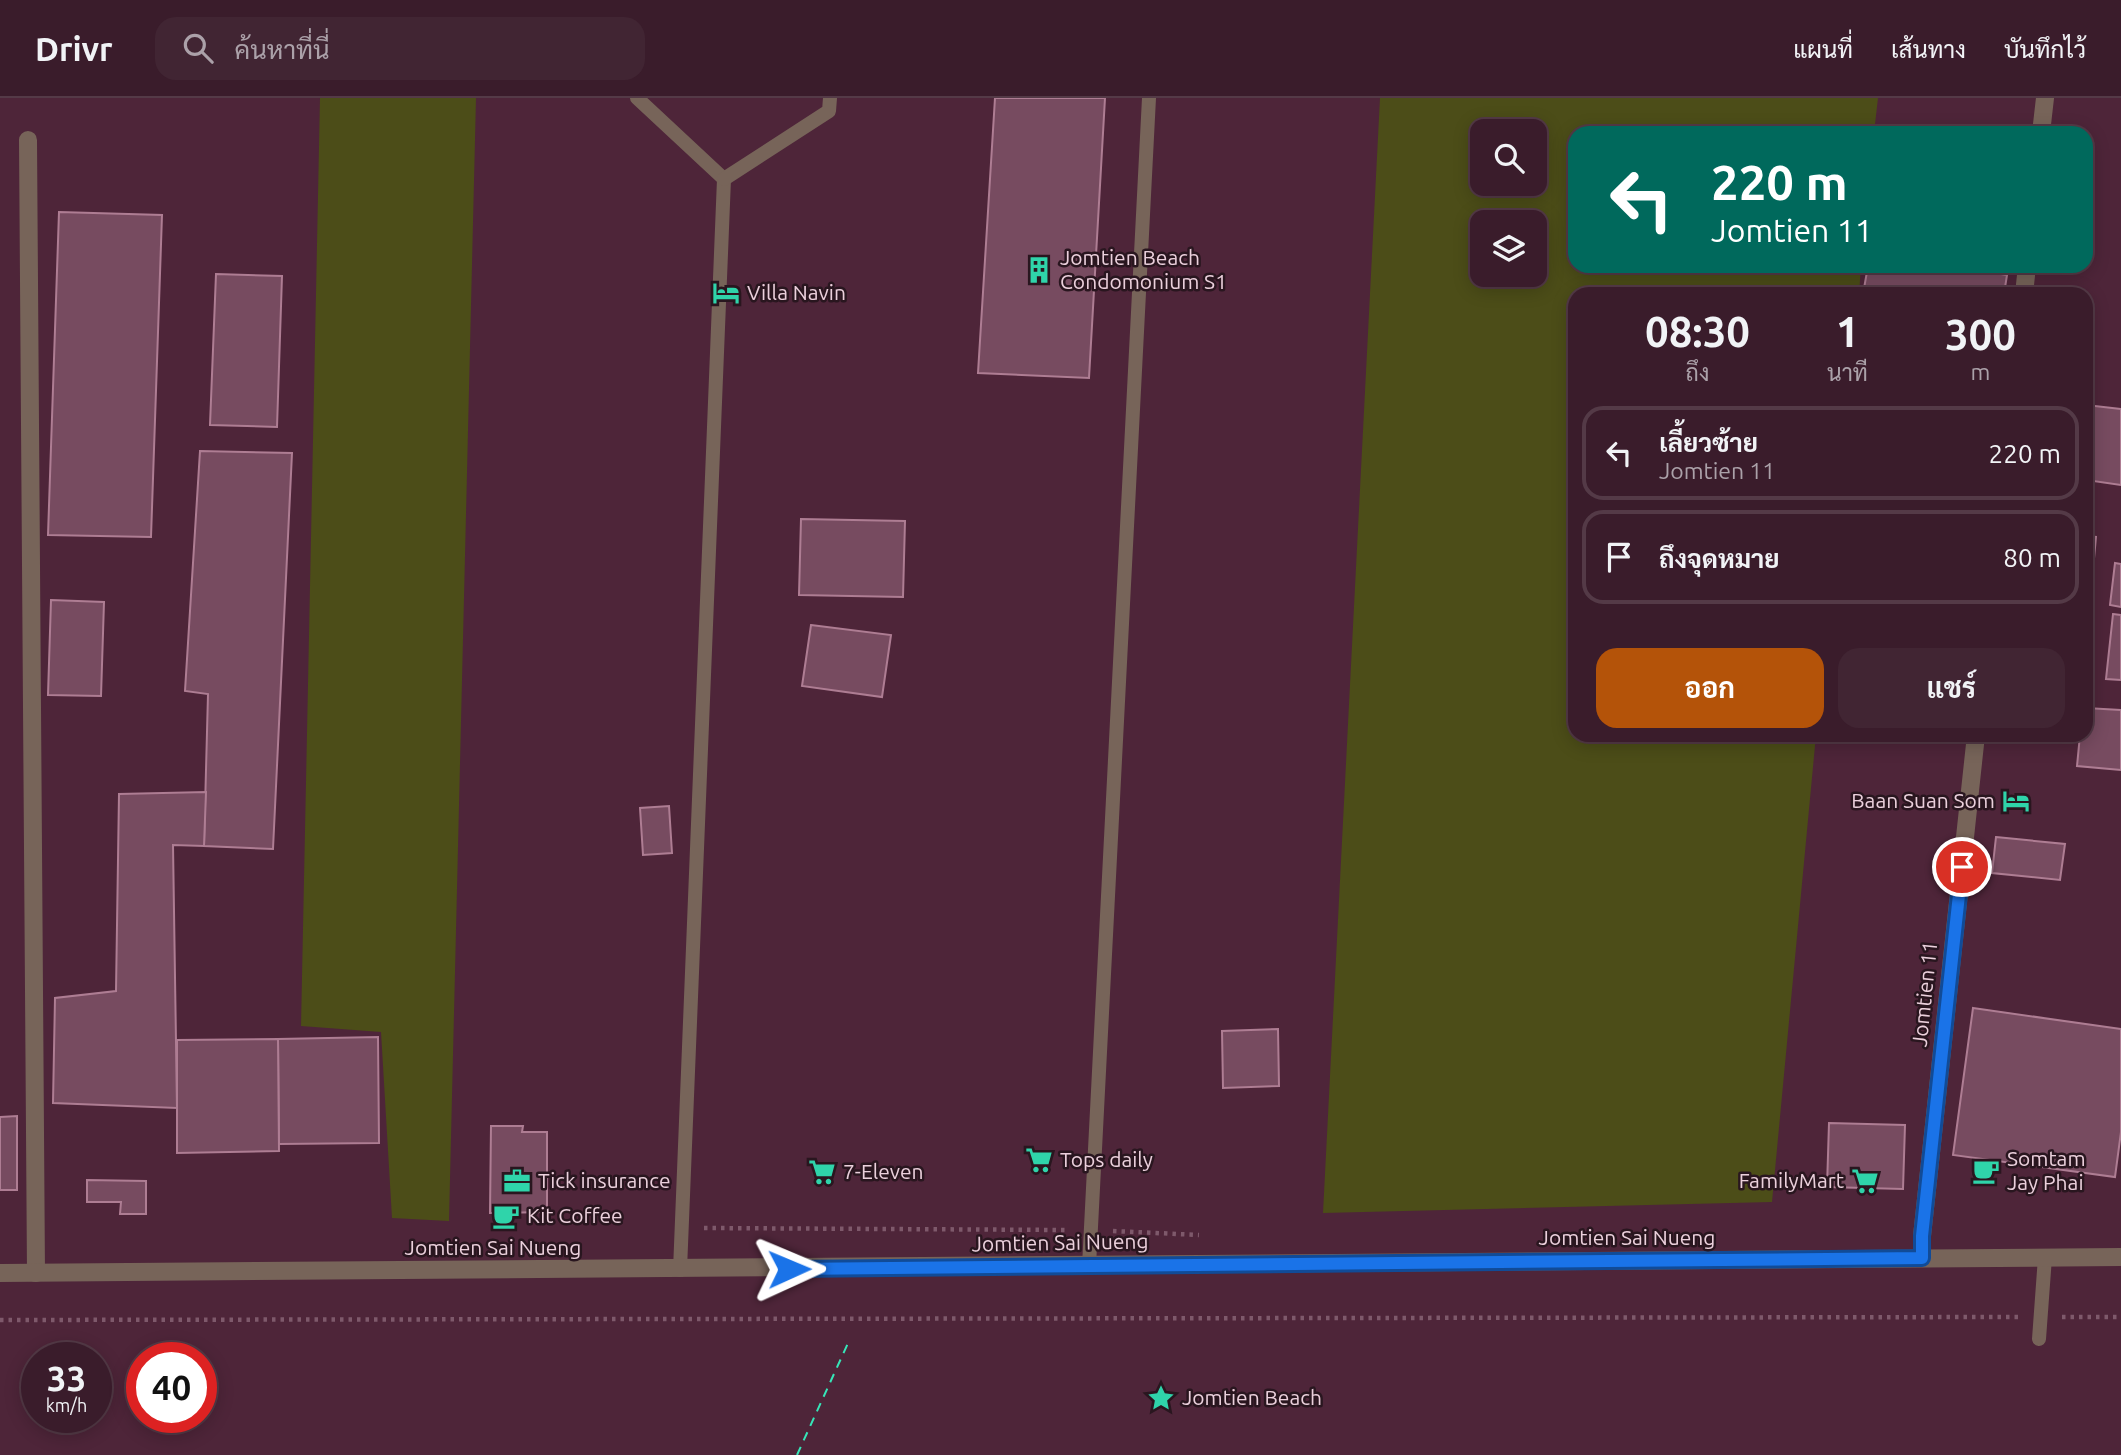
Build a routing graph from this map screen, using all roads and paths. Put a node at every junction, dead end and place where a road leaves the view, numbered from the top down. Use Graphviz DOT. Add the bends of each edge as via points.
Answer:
graph roads {
  1 [pos="637,98"];
  2 [pos="830,98"];
  3 [pos="1149,98"];
  4 [pos="2045,98"];
  5 [pos="2042,126"];
  6 [pos="28,140"];
  7 [pos="724,179"];
  8 [pos="1975,742"];
  9 [pos="2045,1257"];
  10 [pos="2121,1257"];
  11 [pos="1922,1258"];
  12 [pos="1089,1265"];
  13 [pos="680,1270"];
  14 [pos="0,1273"];
  15 [pos="36,1273"];
  16 [pos="2039,1317"];
  17 [pos="2121,1317"];
  18 [pos="0,1320"];
  19 [pos="2039,1339"];
  1 -- 7 [label="lane"];
  2 -- 7 [label="lane" via="829,111"];
  3 -- 12 [label="lane"];
  4 -- 5 [label="street"];
  6 -- 15 [label="street"];
  7 -- 13 [label="lane"];
  8 -- 11 [label="street, Jomtien 11"];
  9 -- 10 [label="street, Jomtien Sai Nueng"];
  9 -- 11 [label="street, Jomtien Sai Nueng"];
  9 -- 16 [label="lane"];
  11 -- 12 [label="street, Jomtien Sai Nueng"];
  12 -- 13 [label="street, Jomtien Sai Nueng"];
  13 -- 15 [label="street, Jomtien Sai Nueng"];
  14 -- 15 [label="street, Jomtien Sai Nueng"];
  16 -- 17 [label="path"];
  16 -- 18 [label="path"];
  16 -- 19 [label="lane"];
}
